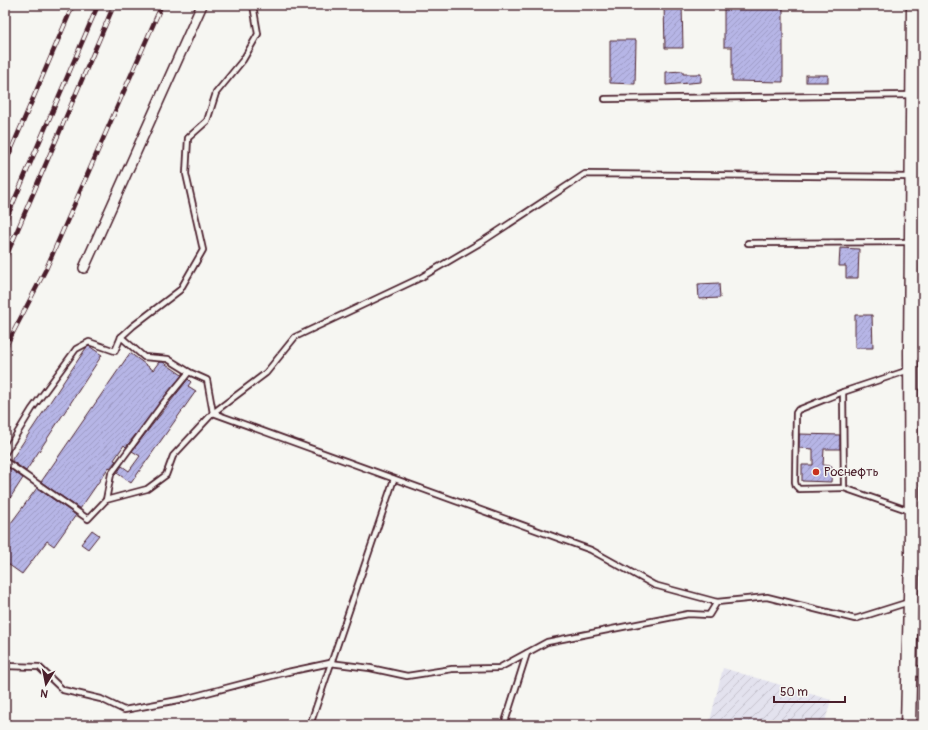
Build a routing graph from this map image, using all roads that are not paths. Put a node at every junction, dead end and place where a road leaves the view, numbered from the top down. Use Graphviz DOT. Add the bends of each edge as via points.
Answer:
graph roads {
  1 [pos="202,5"];
  2 [pos="253,5"];
  3 [pos="914,5"];
  4 [pos="912,96"];
  5 [pos="605,99"];
  6 [pos="912,177"];
  7 [pos="912,242"];
  8 [pos="748,243"];
  9 [pos="84,268"];
  10 [pos="121,337"];
  11 [pos="917,353"];
  12 [pos="911,370"];
  13 [pos="189,372"];
  14 [pos="843,392"];
  15 [pos="214,413"];
  16 [pos="5,453"];
  17 [pos="5,461"];
  18 [pos="394,479"];
  19 [pos="844,488"];
  20 [pos="106,500"];
  21 [pos="911,512"];
  22 [pos="717,602"];
  23 [pos="911,602"];
  24 [pos="527,653"];
  25 [pos="330,663"];
  26 [pos="5,666"];
  27 [pos="916,671"];
  28 [pos="310,725"];
  29 [pos="504,725"];
  30 [pos="908,725"];
  1 -- 9 [label="street"];
  2 -- 10 [label="lane" via="258,34 243,60 216,93 207,121 188,138 186,174 203,250 180,290"];
  3 -- 4 [label="main road"];
  4 -- 5 [label="lane"];
  4 -- 6 [label="main road"];
  6 -- 7 [label="main road"];
  6 -- 15 [label="lane" via="585,174 483,241 420,278 295,337 266,373"];
  7 -- 8 [label="lane"];
  7 -- 11 [label="main road"];
  10 -- 13 [label="lane" via="144,356 168,359"];
  10 -- 16 [label="lane" via="114,351 89,342 76,349 32,409"];
  11 -- 12 [label="main road"];
  12 -- 14 [label="lane"];
  12 -- 21 [label="main road"];
  13 -- 15 [label="lane" via="207,380"];
  13 -- 20 [label="lane" via="111,474"];
  14 -- 19 [label="lane"];
  14 -- 19 [label="lane" via="796,413 795,482 800,489"];
  15 -- 18 [label="lane"];
  15 -- 20 [label="lane" via="172,456 166,475 147,489"];
  17 -- 20 [label="lane" via="88,519"];
  18 -- 22 [label="lane" via="591,550 654,585"];
  18 -- 25 [label="lane"];
  19 -- 21 [label="lane"];
  21 -- 23 [label="main road"];
  22 -- 23 [label="lane" via="767,597 854,619"];
  22 -- 24 [label="lane" via="709,615 688,614 547,642"];
  23 -- 27 [label="main road"];
  24 -- 25 [label="lane" via="499,668 452,669 407,676"];
  24 -- 29 [label="lane"];
  25 -- 26 [label="lane" via="184,699 124,710 101,699 64,690 39,668"];
  25 -- 28 [label="lane"];
  27 -- 30 [label="main road"];
}
